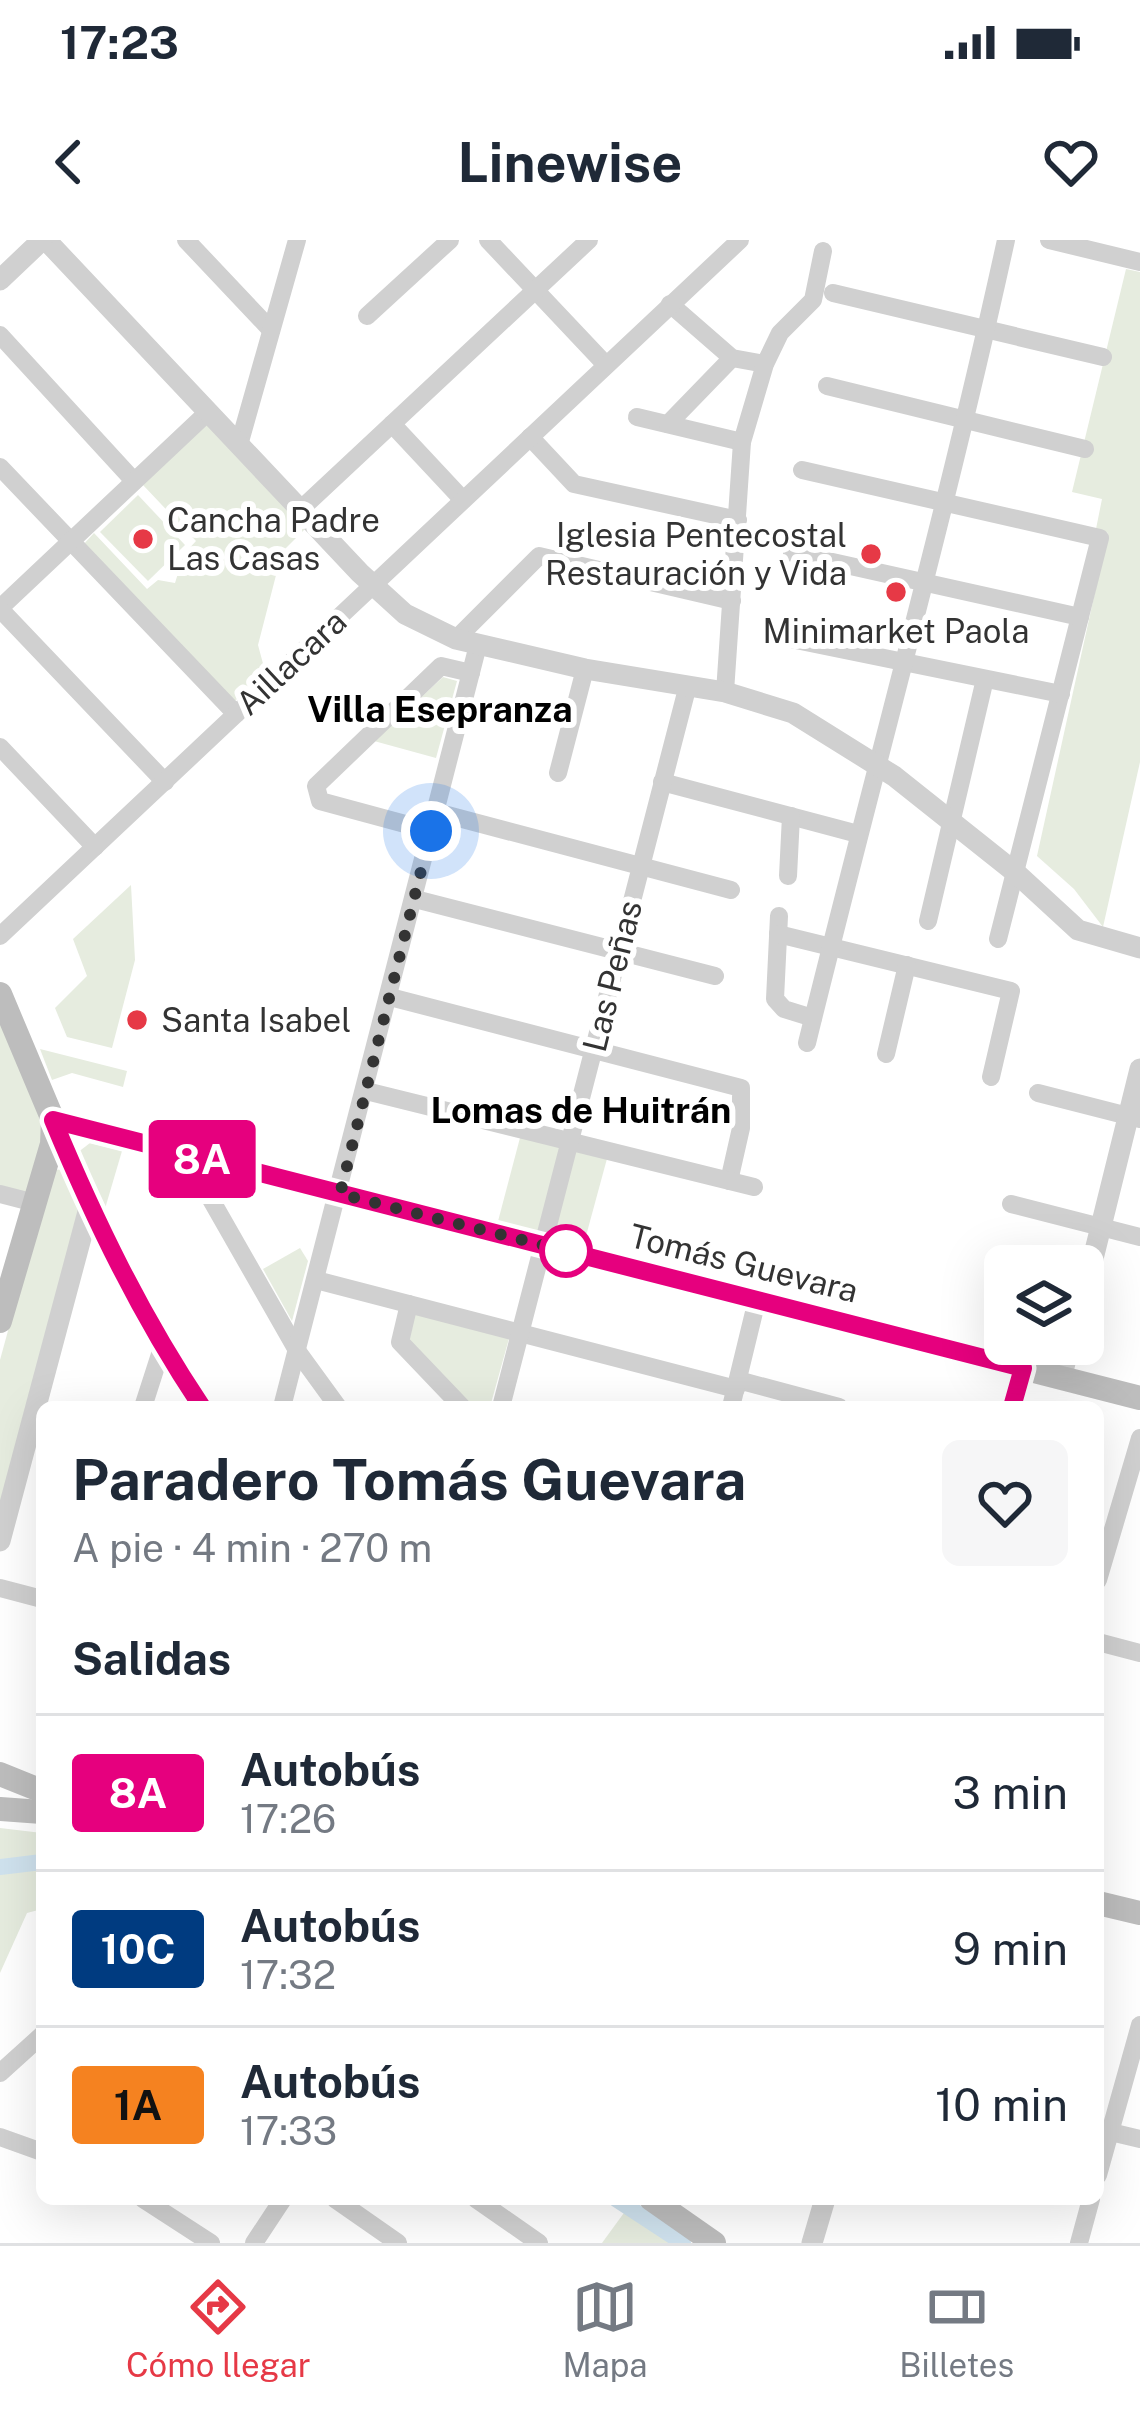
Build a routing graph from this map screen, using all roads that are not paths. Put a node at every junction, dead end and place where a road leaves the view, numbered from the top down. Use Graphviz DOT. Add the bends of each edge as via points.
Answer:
graph roads {
  1 [pos="44,240"];
  2 [pos="186,240"];
  3 [pos="297,240"];
  4 [pos="450,240"];
  5 [pos="488,240"];
  6 [pos="589,240"];
  7 [pos="740,240"];
  8 [pos="1006,240"];
  9 [pos="1049,240"];
  10 [pos="824,250"];
  11 [pos="1140,262"];
  12 [pos="0,280"];
  13 [pos="535,290"];
  14 [pos="833,293"];
  15 [pos="670,304"];
  16 [pos="367,316"];
  17 [pos="987,326"];
  18 [pos="271,330"];
  19 [pos="0,335"];
  20 [pos="1103,356"];
  21 [pos="732,358"];
  22 [pos="765,364"];
  23 [pos="606,365"];
  24 [pos="826,386"];
  25 [pos="208,412"];
  26 [pos="637,417"];
  27 [pos="963,417"];
  28 [pos="392,424"];
  29 [pos="668,424"];
  30 [pos="530,437"];
  31 [pos="742,442"];
  32 [pos="239,446"];
  33 [pos="1085,449"];
  34 [pos="0,467"];
  35 [pos="802,470"];
  36 [pos="134,481"];
  37 [pos="463,500"];
  38 [pos="943,502"];
  39 [pos="300,510"];
  40 [pos="738,520"];
  41 [pos="71,541"];
  42 [pos="792,553"];
  43 [pos="925,582"];
  44 [pos="373,586"];
  45 [pos="732,602"];
  46 [pos="0,609"];
  47 [pos="1080,617"];
  48 [pos="781,637"];
  49 [pos="467,642"];
  50 [pos="906,664"];
  51 [pos="585,669"];
  52 [pos="471,674"];
  53 [pos="985,679"];
  54 [pos="688,685"];
  55 [pos="724,692"];
  56 [pos="1061,694"];
  57 [pos="236,714"];
  58 [pos="0,747"];
  59 [pos="878,764"];
  60 [pos="558,773"];
  61 [pos="165,782"];
  62 [pos="662,782"];
  63 [pos="790,816"];
  64 [pos="434,821"];
  65 [pos="952,822"];
  66 [pos="858,834"];
  67 [pos="95,847"];
  68 [pos="641,866"];
  69 [pos="1016,873"];
  70 [pos="788,876"];
  71 [pos="731,890"];
  72 [pos="415,899"];
  73 [pos="928,921"];
  74 [pos="0,936"];
  75 [pos="998,939"];
  76 [pos="830,947"];
  77 [pos="1140,948"];
  78 [pos="619,952"];
  79 [pos="907,965"];
  80 [pos="715,976"];
  81 [pos="0,994"];
  82 [pos="390,997"];
  83 [pos="813,1018"];
  84 [pos="807,1043"];
  85 [pos="594,1049"];
  86 [pos="886,1054"];
  87 [pos="1140,1069"];
  88 [pos="991,1077"];
  89 [pos="366,1091"];
  90 [pos="1038,1093"];
  91 [pos="1134,1118"];
  92 [pos="53,1120"];
  93 [pos="570,1142"];
  94 [pos="184,1154"];
  95 [pos="729,1181"];
  96 [pos="754,1187"];
  97 [pos="0,1194"];
  98 [pos="340,1194"];
  99 [pos="35,1203"];
  100 [pos="1011,1204"];
  101 [pos="89,1208"];
  102 [pos="1101,1227"];
  103 [pos="1140,1237"];
  104 [pos="543,1245"];
  105 [pos="1096,1245"];
  106 [pos="316,1280"];
  107 [pos="4,1290"];
  108 [pos="757,1300"];
  109 [pos="409,1304"];
  110 [pos="0,1321"];
  111 [pos="520,1333"];
  112 [pos="162,1348"];
  113 [pos="298,1352"];
  114 [pos="1026,1365"];
  115 [pos="1066,1365"];
  116 [pos="1023,1368"];
  117 [pos="1063,1378"];
  118 [pos="735,1392"];
  119 [pos="1140,1398"];
  120 [pos="37,1401"];
  121 [pos="145,1401"];
  122 [pos="198,1401"];
  123 [pos="284,1401"];
  124 [pos="334,1401"];
  125 [pos="456,1401"];
  126 [pos="503,1401"];
  127 [pos="797,1401"];
  128 [pos="1014,1401"];
  129 [pos="36,1406"];
  130 [pos="1140,1438"];
  131 [pos="0,1541"];
  132 [pos="1104,1560"];
  133 [pos="0,1588"];
  134 [pos="36,1597"];
  135 [pos="1104,1644"];
  136 [pos="1140,1653"];
  137 [pos="0,1774"];
  138 [pos="36,1791"];
  139 [pos="36,1795"];
  140 [pos="0,1809"];
  141 [pos="1104,1904"];
  142 [pos="1140,1913"];
  143 [pos="1140,2026"];
  144 [pos="36,2041"];
  145 [pos="0,2073"];
  146 [pos="1104,2130"];
  147 [pos="0,2138"];
  148 [pos="1140,2139"];
  149 [pos="36,2150"];
  150 [pos="152,2205"];
  151 [pos="279,2205"];
  152 [pos="343,2205"];
  153 [pos="485,2205"];
  154 [pos="660,2205"];
  155 [pos="823,2205"];
  156 [pos="1089,2205"];
  157 [pos="212,2243"];
  158 [pos="254,2243"];
  159 [pos="398,2243"];
  160 [pos="539,2243"];
  161 [pos="714,2243"];
  162 [pos="812,2243"];
  163 [pos="1079,2243"];
  1 -- 12 [label="street"];
  1 -- 25 [label="street"];
  2 -- 18 [label="street"];
  3 -- 18 [label="street"];
  4 -- 16 [label="street"];
  5 -- 13 [label="street"];
  6 -- 13 [label="street"];
  7 -- 15 [label="street, Aillacara"];
  8 -- 17 [label="street"];
  9 -- 11 [label="street"];
  10 -- 22 [label="street" via="813,300 780,333"];
  13 -- 23 [label="street"];
  13 -- 28 [label="street"];
  14 -- 17 [label="street"];
  15 -- 21 [label="street"];
  15 -- 23 [label="street, Aillacara"];
  17 -- 20 [label="street"];
  17 -- 27 [label="street"];
  18 -- 32 [label="street"];
  19 -- 36 [label="street"];
  21 -- 22 [label="street"];
  21 -- 29 [label="street"];
  22 -- 31 [label="street"];
  23 -- 30 [label="street, Aillacara"];
  24 -- 27 [label="street"];
  25 -- 32 [label="street"];
  25 -- 36 [label="street"];
  26 -- 29 [label="street"];
  27 -- 33 [label="street"];
  27 -- 38 [label="street"];
  28 -- 37 [label="street"];
  28 -- 39 [label="street"];
  29 -- 31 [label="street"];
  30 -- 37 [label="street, Aillacara"];
  30 -- 40 [label="street" via="574,484"];
  31 -- 40 [label="street"];
  32 -- 39 [label="street"];
  34 -- 41 [label="street"];
  35 -- 38 [label="street"];
  36 -- 41 [label="street"];
  37 -- 44 [label="street, Aillacara"];
  38 -- 43 [label="street"];
  38 -- 47 [label="street" via="1100,538"];
  39 -- 44 [label="street"];
  40 -- 45 [label="street"];
  41 -- 46 [label="street"];
  41 -- 57 [label="street"];
  42 -- 43 [label="street"];
  43 -- 47 [label="street"];
  43 -- 50 [label="street"];
  44 -- 49 [label="street" via="404,614"];
  44 -- 57 [label="street, Aillacara"];
  45 -- 49 [label="street" via="539,556"];
  45 -- 55 [label="street"];
  46 -- 61 [label="street"];
  47 -- 56 [label="street"];
  48 -- 50 [label="street"];
  49 -- 51 [label="street"];
  49 -- 52 [label="street"];
  50 -- 53 [label="street"];
  50 -- 59 [label="street"];
  51 -- 54 [label="street"];
  51 -- 60 [label="street"];
  52 -- 64 [label="street"];
  52 -- 64 [label="street" via="441,666 316,786 320,801"];
  53 -- 56 [label="street"];
  53 -- 65 [label="street"];
  54 -- 55 [label="street"];
  54 -- 62 [label="street, Las Peñas"];
  55 -- 59 [label="street" via="793,713"];
  56 -- 69 [label="street"];
  57 -- 61 [label="street, Aillacara"];
  58 -- 67 [label="street"];
  59 -- 65 [label="street"];
  59 -- 66 [label="street"];
  61 -- 67 [label="street, Aillacara"];
  62 -- 63 [label="street"];
  62 -- 68 [label="street, Las Peñas"];
  63 -- 66 [label="street"];
  63 -- 70 [label="street"];
  64 -- 68 [label="street"];
  64 -- 72 [label="street"];
  65 -- 69 [label="street"];
  65 -- 73 [label="street"];
  66 -- 76 [label="street"];
  67 -- 74 [label="street, Aillacara"];
  68 -- 71 [label="street"];
  68 -- 78 [label="street, Las Peñas"];
  69 -- 75 [label="street"];
  69 -- 77 [label="street" via="1084,934"];
  72 -- 78 [label="street"];
  72 -- 82 [label="street"];
  76 -- 79 [label="street"];
  76 -- 83 [label="street"];
  76 -- 83 [label="street" via="778,925 775,999"];
  78 -- 80 [label="street"];
  78 -- 85 [label="street, Las Peñas"];
  79 -- 86 [label="street"];
  79 -- 88 [label="street" via="1011,991"];
  81 -- 92 [label="main road"];
  82 -- 85 [label="street"];
  82 -- 89 [label="street"];
  83 -- 84 [label="street"];
  85 -- 93 [label="street, Las Peñas"];
  85 -- 95 [label="street" via="741,1088"];
  87 -- 91 [label="street"];
  89 -- 93 [label="street"];
  89 -- 98 [label="street"];
  90 -- 91 [label="street"];
  91 -- 102 [label="street"];
  92 -- 94 [label="main road, Tomás Guevara"];
  92 -- 99 [label="main road"];
  92 -- 101 [label="street"];
  93 -- 95 [label="street"];
  93 -- 104 [label="street, Las Peñas"];
  94 -- 98 [label="main road, Tomás Guevara"];
  94 -- 113 [label="street"];
  95 -- 96 [label="street"];
  97 -- 99 [label="street"];
  98 -- 104 [label="main road, Tomás Guevara"];
  98 -- 106 [label="street"];
  99 -- 107 [label="main road"];
  100 -- 102 [label="street"];
  101 -- 112 [label="street"];
  101 -- 120 [label="street"];
  102 -- 103 [label="street"];
  102 -- 105 [label="street"];
  104 -- 108 [label="main road, Tomás Guevara"];
  104 -- 111 [label="street, Las Peñas"];
  106 -- 109 [label="street"];
  106 -- 113 [label="street"];
  107 -- 110 [label="main road"];
  108 -- 116 [label="main road, Tomás Guevara"];
  108 -- 118 [label="street"];
  109 -- 111 [label="street"];
  109 -- 125 [label="street" via="400,1342"];
  111 -- 118 [label="street"];
  111 -- 126 [label="street, Las Peñas"];
  112 -- 121 [label="street"];
  112 -- 122 [label="street"];
  113 -- 123 [label="street"];
  113 -- 124 [label="street"];
  114 -- 116 [label="street"];
  115 -- 117 [label="street"];
  116 -- 117 [label="main road, Tomás Guevara"];
  116 -- 128 [label="street"];
  117 -- 119 [label="main road, Tomás Guevara"];
  118 -- 127 [label="street"];
  129 -- 131 [label="street"];
  130 -- 132 [label="street"];
  133 -- 134 [label="street"];
  135 -- 136 [label="street"];
  137 -- 138 [label="main road"];
  139 -- 140 [label="main road"];
  141 -- 142 [label="main road"];
  143 -- 146 [label="street"];
  144 -- 145 [label="street"];
  146 -- 148 [label="street"];
  147 -- 149 [label="street"];
  150 -- 157 [label="street"];
  151 -- 158 [label="street"];
  152 -- 159 [label="street"];
  153 -- 160 [label="street"];
  154 -- 161 [label="main road"];
  155 -- 162 [label="street"];
  156 -- 163 [label="street"];
}
